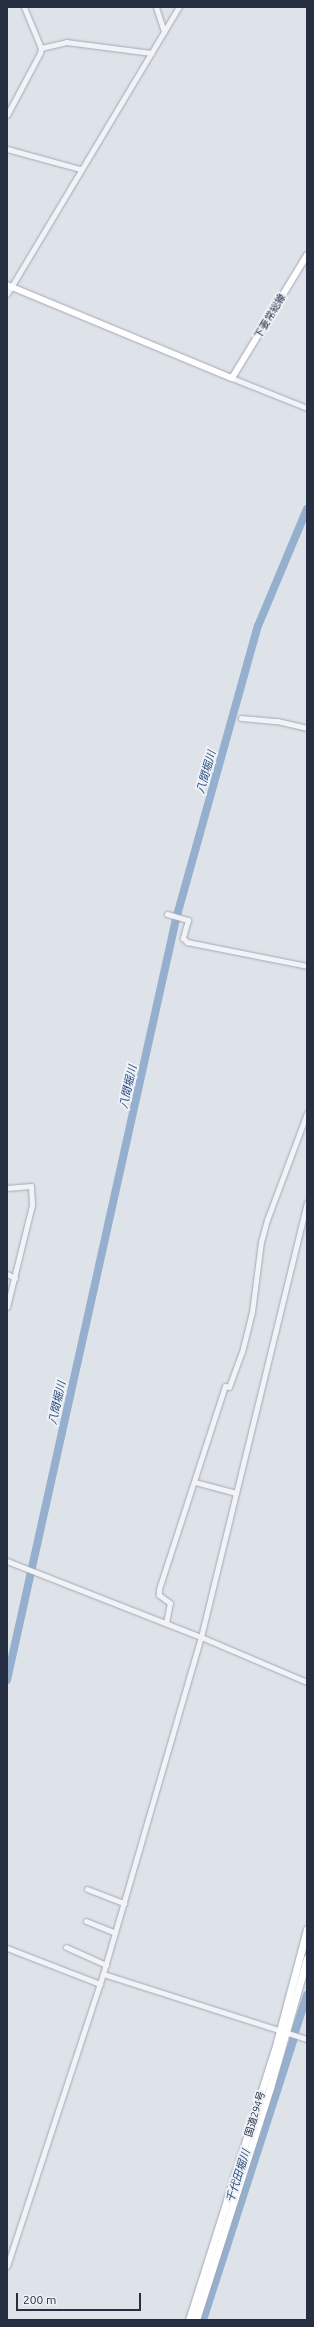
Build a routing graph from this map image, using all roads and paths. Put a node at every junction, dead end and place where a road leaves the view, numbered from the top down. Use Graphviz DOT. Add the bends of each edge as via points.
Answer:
graph roads {
  1 [pos="24,7"];
  2 [pos="156,7"];
  3 [pos="179,7"];
  4 [pos="164,32"];
  5 [pos="41,48"];
  6 [pos="151,53"];
  7 [pos="7,115"];
  8 [pos="7,149"];
  9 [pos="80,169"];
  10 [pos="307,255"];
  11 [pos="9,286"];
  12 [pos="7,294"];
  13 [pos="232,378"];
  14 [pos="307,408"];
  15 [pos="241,718"];
  16 [pos="307,728"];
  17 [pos="167,914"];
  18 [pos="307,966"];
  19 [pos="307,1113"];
  20 [pos="7,1188"];
  21 [pos="307,1203"];
  22 [pos="7,1274"];
  23 [pos="15,1278"];
  24 [pos="7,1307"];
  25 [pos="195,1482"];
  26 [pos="236,1493"];
  27 [pos="7,1561"];
  28 [pos="166,1623"];
  29 [pos="201,1637"];
  30 [pos="307,1682"];
  31 [pos="87,1889"];
  32 [pos="124,1903"];
  33 [pos="86,1921"];
  34 [pos="307,1929"];
  35 [pos="115,1933"];
  36 [pos="66,1947"];
  37 [pos="7,1948"];
  38 [pos="307,1958"];
  39 [pos="106,1965"];
  40 [pos="103,1974"];
  41 [pos="100,1984"];
  42 [pos="283,2032"];
  43 [pos="307,2039"];
  44 [pos="7,2266"];
  45 [pos="189,2320"];
  46 [pos="196,2320"];
  1 -- 5 [label="street"];
  2 -- 4 [label="street"];
  3 -- 4 [label="street"];
  4 -- 6 [label="street"];
  5 -- 6 [label="street" via="66,42"];
  5 -- 7 [label="street" via="36,63"];
  6 -- 9 [label="street"];
  8 -- 9 [label="street"];
  9 -- 11 [label="street"];
  10 -- 13 [label="main road, 下妻常総線"];
  11 -- 12 [label="street"];
  11 -- 13 [label="main road"];
  13 -- 14 [label="street"];
  15 -- 16 [label="street" via="277,721"];
  17 -- 18 [label="street" via="188,920 183,938 186,942"];
  19 -- 25 [label="street" via="267,1220 246,1339 229,1387 225,1386"];
  20 -- 23 [label="street" via="31,1186 32,1205"];
  21 -- 26 [label="street"];
  22 -- 23 [label="street"];
  23 -- 24 [label="street"];
  25 -- 26 [label="street"];
  25 -- 28 [label="street" via="159,1590 159,1595 170,1603"];
  26 -- 29 [label="street"];
  27 -- 28 [label="street"];
  28 -- 29 [label="street"];
  29 -- 30 [label="street"];
  29 -- 32 [label="street"];
  31 -- 32 [label="street"];
  32 -- 35 [label="street"];
  33 -- 35 [label="street"];
  34 -- 42 [label="highway, 国道294号"];
  35 -- 39 [label="street"];
  36 -- 39 [label="street"];
  37 -- 41 [label="street"];
  38 -- 42 [label="highway, 国道294号"];
  39 -- 40 [label="street"];
  40 -- 41 [label="street"];
  40 -- 42 [label="street"];
  41 -- 44 [label="street"];
  42 -- 43 [label="street"];
  42 -- 45 [label="highway, 国道294号"];
  42 -- 46 [label="highway, 国道294号"];
}
